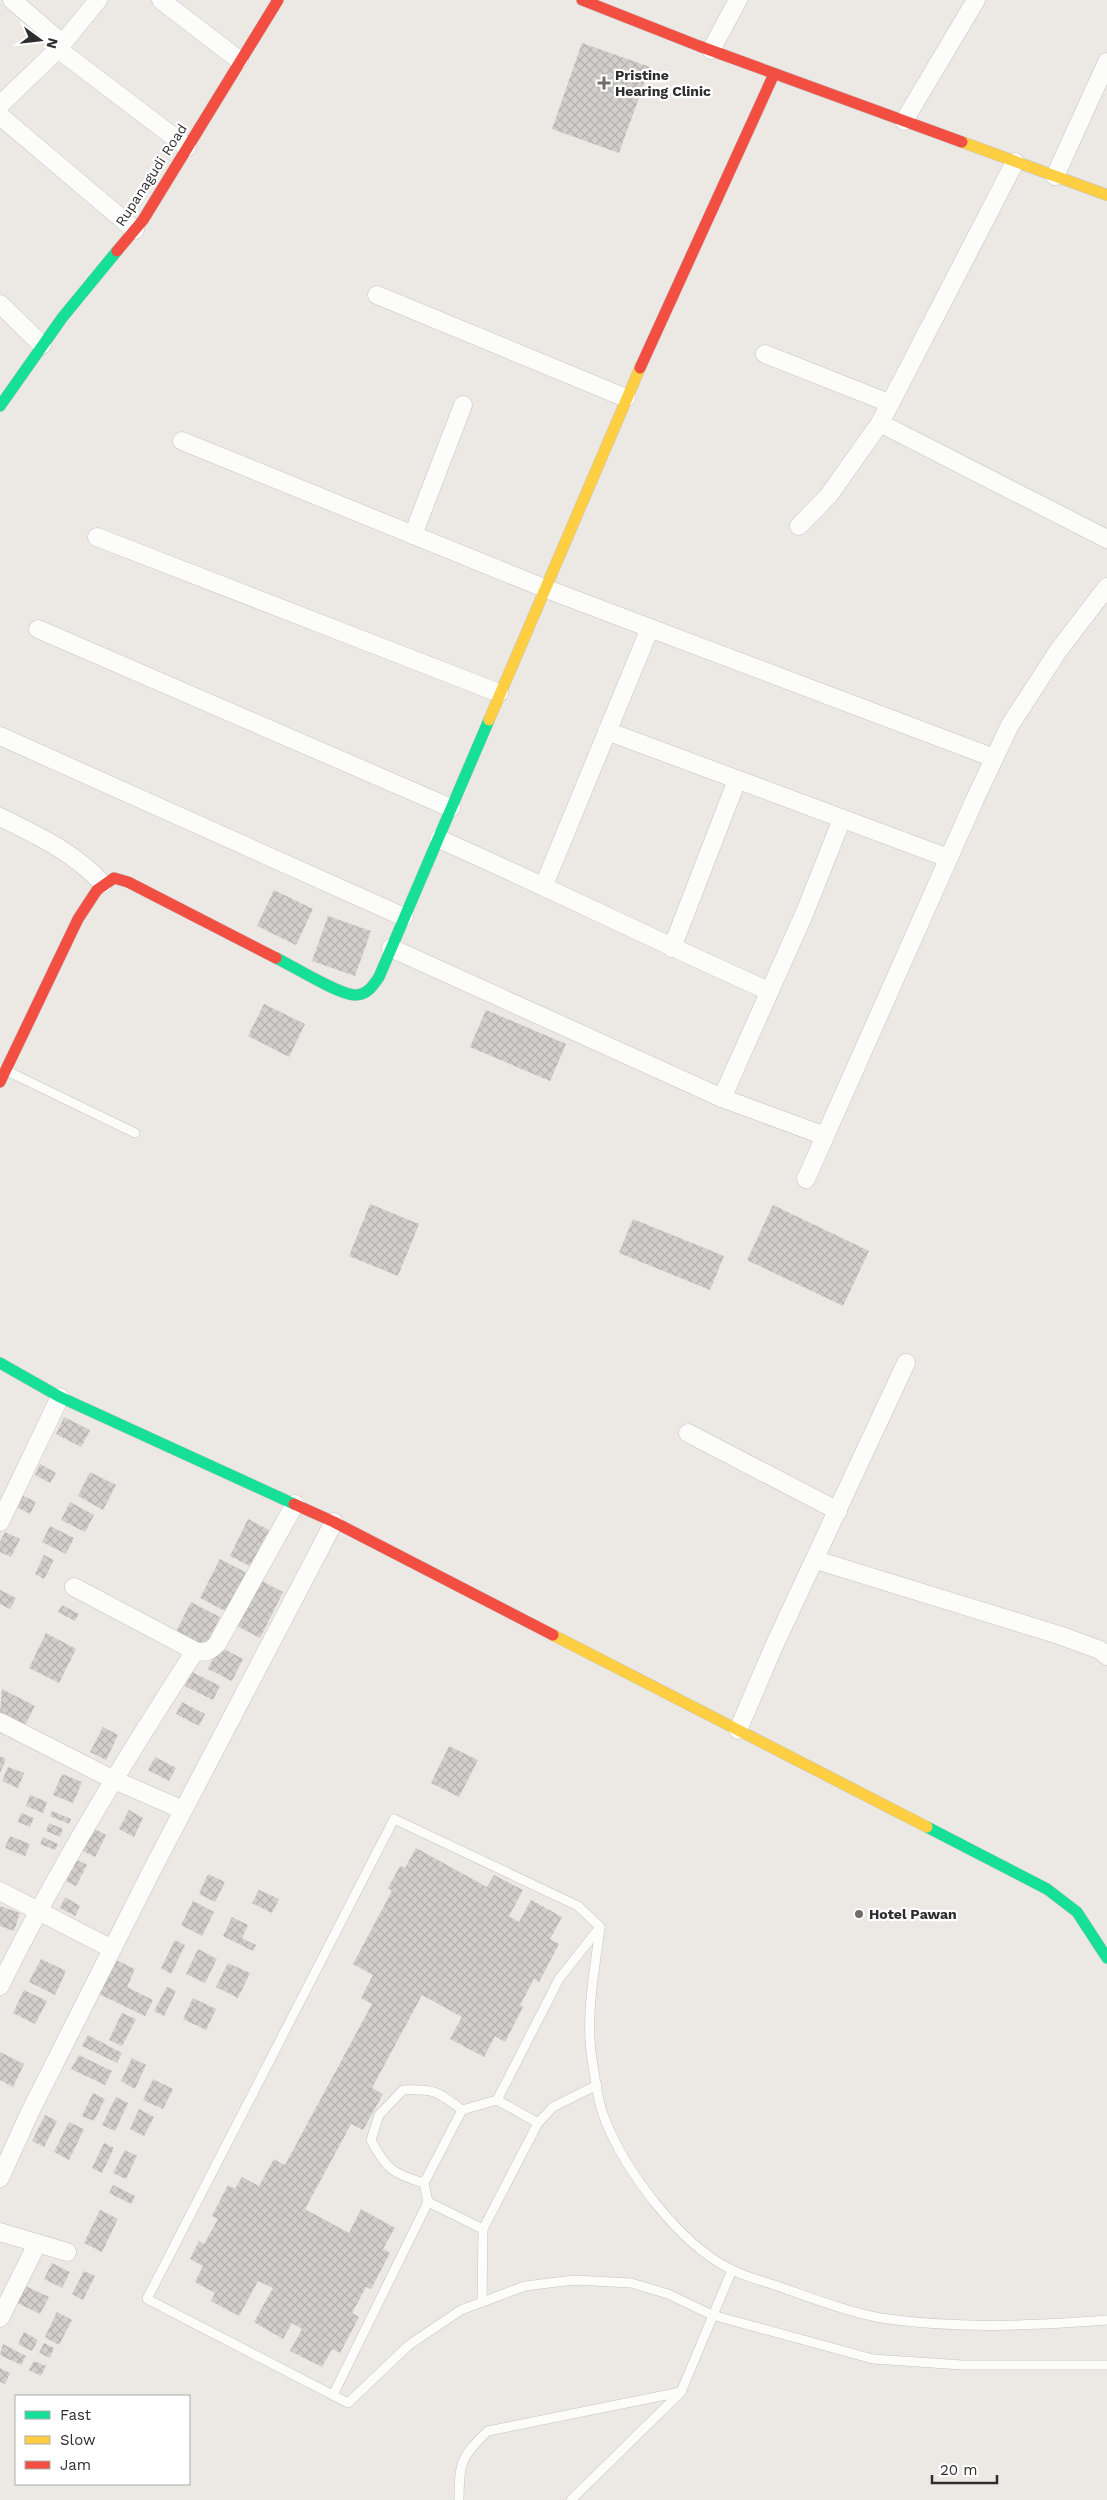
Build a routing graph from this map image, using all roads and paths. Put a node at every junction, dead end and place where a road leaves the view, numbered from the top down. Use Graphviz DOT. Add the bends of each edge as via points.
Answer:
graph roads {
  1 [pos="12,0"];
  2 [pos="98,0"];
  3 [pos="161,0"];
  4 [pos="278,0"];
  5 [pos="582,0"];
  6 [pos="738,0"];
  7 [pos="976,0"];
  8 [pos="60,46"];
  9 [pos="710,50"];
  10 [pos="239,60"];
  11 [pos="1107,62"];
  12 [pos="774,74"];
  13 [pos="0,105"];
  14 [pos="0,116"];
  15 [pos="904,120"];
  16 [pos="187,147"];
  17 [pos="1015,162"];
  18 [pos="1055,176"];
  19 [pos="1107,196"];
  20 [pos="135,230"];
  21 [pos="377,295"];
  22 [pos="0,304"];
  23 [pos="42,345"];
  24 [pos="765,354"];
  25 [pos="626,398"];
  26 [pos="889,403"];
  27 [pos="463,405"];
  28 [pos="0,406"];
  29 [pos="880,423"];
  30 [pos="182,441"];
  31 [pos="799,526"];
  32 [pos="413,535"];
  33 [pos="97,537"];
  34 [pos="1107,539"];
  35 [pos="1107,587"];
  36 [pos="544,588"];
  37 [pos="650,628"];
  38 [pos="38,629"];
  39 [pos="499,693"];
  40 [pos="607,732"];
  41 [pos="0,736"];
  42 [pos="994,758"];
  43 [pos="737,780"];
  44 [pos="451,808"];
  45 [pos="0,817"];
  46 [pos="842,819"];
  47 [pos="438,839"];
  48 [pos="948,858"];
  49 [pos="103,884"];
  50 [pos="544,885"];
  51 [pos="404,917"];
  52 [pos="391,948"];
  53 [pos="672,948"];
  54 [pos="769,991"];
  55 [pos="3,1069"];
  56 [pos="0,1082"];
  57 [pos="722,1098"];
  58 [pos="135,1133"];
  59 [pos="825,1136"];
  60 [pos="806,1179"];
  61 [pos="0,1363"];
  62 [pos="906,1363"];
  63 [pos="60,1397"];
  64 [pos="688,1433"];
  65 [pos="295,1504"];
  66 [pos="838,1511"];
  67 [pos="0,1522"];
  68 [pos="334,1522"];
  69 [pos="816,1560"];
  70 [pos="74,1587"];
  71 [pos="195,1651"];
  72 [pos="1107,1656"];
  73 [pos="0,1722"];
  74 [pos="738,1730"];
  75 [pos="112,1779"];
  76 [pos="183,1810"];
  77 [pos="0,1891"];
  78 [pos="37,1910"];
  79 [pos="600,1927"];
  80 [pos="112,1948"];
  81 [pos="1107,1958"];
  82 [pos="0,1986"];
  83 [pos="597,2085"];
  84 [pos="496,2100"];
  85 [pos="462,2110"];
  86 [pos="538,2123"];
  87 [pos="0,2178"];
  88 [pos="424,2183"];
  89 [pos="428,2202"];
  90 [pos="483,2228"];
  91 [pos="0,2232"];
  92 [pos="37,2244"];
  93 [pos="67,2252"];
  94 [pos="732,2270"];
  95 [pos="482,2302"];
  96 [pos="712,2315"];
  97 [pos="0,2318"];
  98 [pos="1107,2320"];
  99 [pos="1107,2365"];
  100 [pos="681,2392"];
  101 [pos="333,2395"];
  102 [pos="459,2500"];
  103 [pos="571,2500"];
  1 -- 8 [label="street"];
  2 -- 8 [label="street"];
  3 -- 10 [label="street"];
  4 -- 10 [label="street, Rupanagudi Road"];
  5 -- 9 [label="street"];
  6 -- 9 [label="street"];
  7 -- 15 [label="street"];
  8 -- 13 [label="street"];
  8 -- 16 [label="street"];
  9 -- 12 [label="street"];
  10 -- 16 [label="street, Rupanagudi Road"];
  11 -- 18 [label="street"];
  12 -- 15 [label="street"];
  12 -- 25 [label="street"];
  14 -- 20 [label="street"];
  15 -- 17 [label="street"];
  16 -- 20 [label="street, Rupanagudi Road"];
  17 -- 18 [label="street"];
  17 -- 26 [label="street"];
  18 -- 19 [label="street"];
  20 -- 23 [label="street, Rupanagudi Road"];
  21 -- 25 [label="street"];
  22 -- 23 [label="street"];
  23 -- 28 [label="street, Rupanagudi Road"];
  24 -- 26 [label="street"];
  25 -- 36 [label="street"];
  26 -- 29 [label="street"];
  27 -- 32 [label="street"];
  29 -- 31 [label="street" via="829,495"];
  29 -- 34 [label="street"];
  30 -- 32 [label="street"];
  32 -- 36 [label="street"];
  33 -- 39 [label="street"];
  35 -- 42 [label="street" via="1058,651 1010,725"];
  36 -- 37 [label="street"];
  36 -- 39 [label="street"];
  37 -- 40 [label="street"];
  37 -- 42 [label="street"];
  38 -- 44 [label="street"];
  39 -- 44 [label="street"];
  40 -- 43 [label="street"];
  40 -- 50 [label="street"];
  41 -- 51 [label="street"];
  42 -- 48 [label="street"];
  43 -- 46 [label="street"];
  43 -- 53 [label="street"];
  44 -- 47 [label="street"];
  45 -- 49 [label="street" via="66,851 86,865"];
  46 -- 48 [label="street"];
  46 -- 54 [label="street"];
  47 -- 50 [label="street"];
  47 -- 51 [label="street"];
  48 -- 59 [label="street"];
  49 -- 52 [label="street" via="114,878 128,882 355,995 369,991"];
  49 -- 55 [label="street" via="78,919"];
  50 -- 53 [label="street"];
  51 -- 52 [label="street"];
  52 -- 57 [label="street"];
  53 -- 54 [label="street"];
  54 -- 57 [label="street"];
  55 -- 56 [label="street"];
  55 -- 58 [label="lane"];
  57 -- 59 [label="street"];
  59 -- 60 [label="street"];
  61 -- 63 [label="street"];
  62 -- 66 [label="street"];
  63 -- 65 [label="street"];
  63 -- 67 [label="street"];
  64 -- 66 [label="street"];
  65 -- 68 [label="street"];
  65 -- 71 [label="street" via="217,1644 204,1653"];
  66 -- 69 [label="street"];
  68 -- 74 [label="street"];
  68 -- 76 [label="street"];
  69 -- 72 [label="street" via="1059,1635 1100,1650"];
  69 -- 74 [label="street"];
  70 -- 71 [label="street"];
  71 -- 75 [label="street"];
  73 -- 75 [label="street"];
  74 -- 81 [label="street" via="1047,1889 1077,1912"];
  75 -- 76 [label="street"];
  75 -- 78 [label="street"];
  76 -- 80 [label="street"];
  77 -- 78 [label="street"];
  78 -- 80 [label="street"];
  78 -- 82 [label="street"];
  79 -- 83 [label="lane" via="591,2008 591,2057"];
  79 -- 84 [label="lane" via="559,1979"];
  79 -- 101 [label="lane" via="578,1906 394,1819 147,2299"];
  80 -- 87 [label="street"];
  83 -- 86 [label="lane" via="554,2108"];
  83 -- 94 [label="lane" via="608,2124 662,2214 692,2242"];
  84 -- 85 [label="lane"];
  84 -- 86 [label="lane"];
  85 -- 88 [label="lane"];
  85 -- 88 [label="lane" via="428,2089 403,2090 379,2115 371,2140 382,2162 402,2177"];
  86 -- 90 [label="lane"];
  88 -- 89 [label="lane"];
  89 -- 90 [label="lane"];
  89 -- 101 [label="lane"];
  90 -- 95 [label="lane"];
  91 -- 92 [label="street"];
  92 -- 93 [label="street"];
  92 -- 97 [label="street"];
  94 -- 96 [label="lane"];
  94 -- 98 [label="lane" via="880,2318 958,2325"];
  95 -- 96 [label="lane" via="525,2286 574,2280 631,2283 668,2294"];
  95 -- 101 [label="lane" via="461,2310 410,2345 348,2403"];
  96 -- 99 [label="lane" via="873,2359 962,2364"];
  96 -- 100 [label="lane"];
  100 -- 102 [label="lane" via="488,2431 468,2449 459,2472"];
  100 -- 103 [label="lane"];
}
